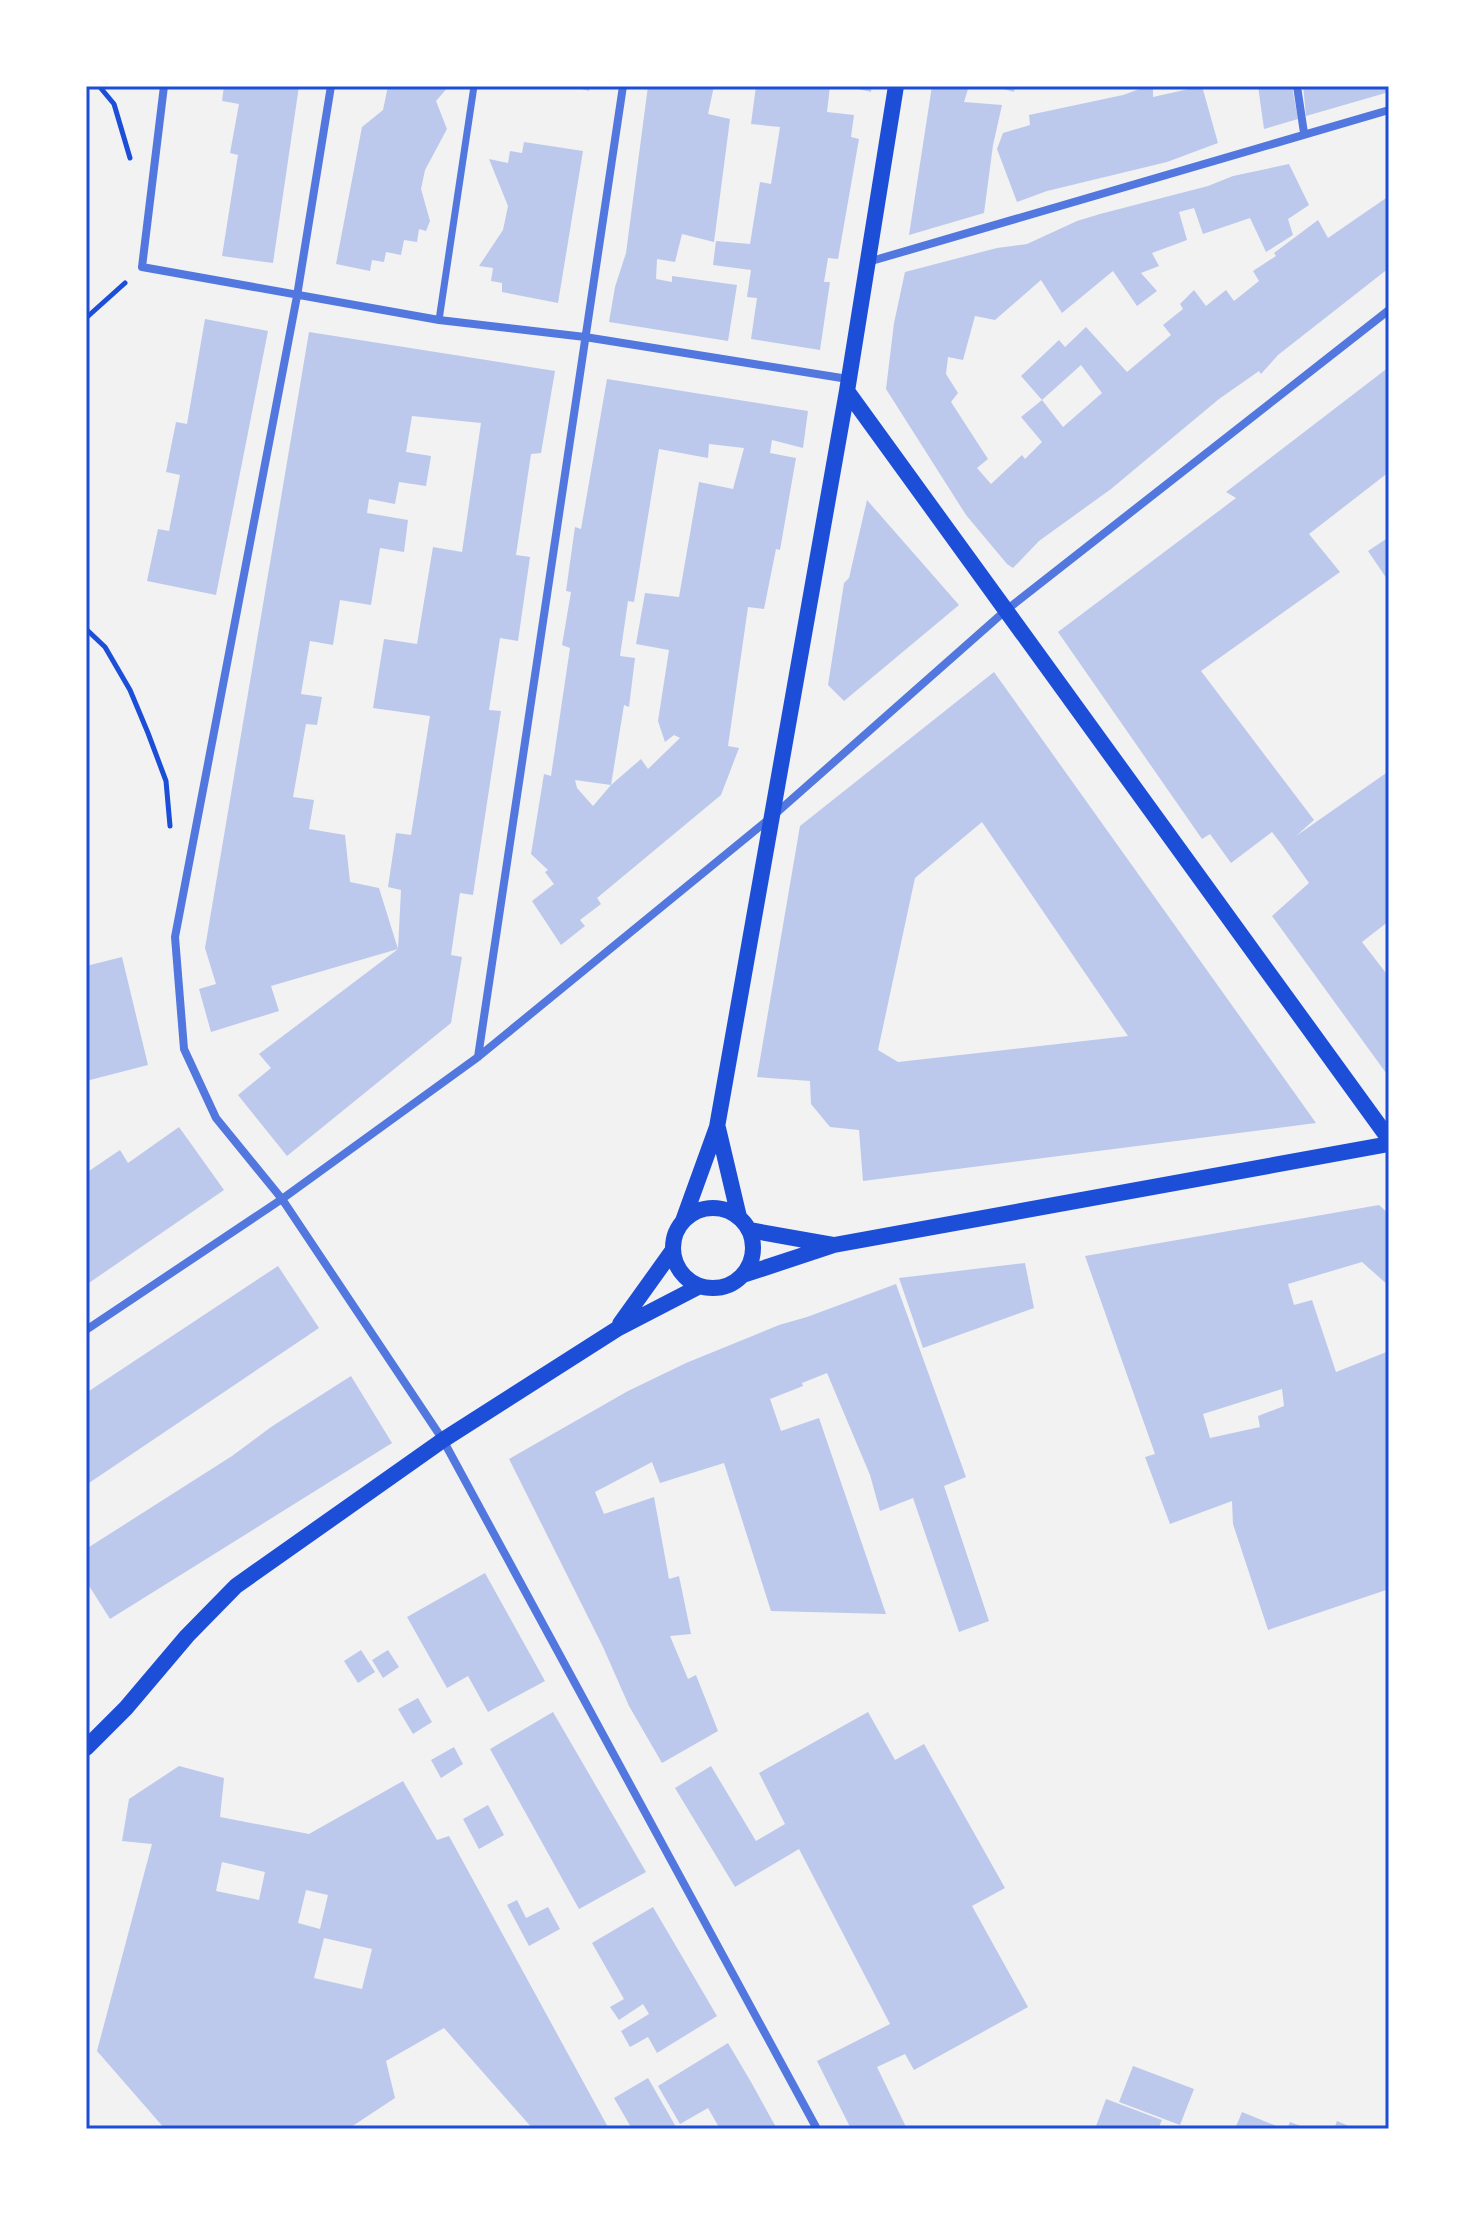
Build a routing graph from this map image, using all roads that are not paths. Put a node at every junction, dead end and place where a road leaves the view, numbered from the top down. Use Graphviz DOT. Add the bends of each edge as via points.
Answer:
graph roads {
  1 [pos="164,86"];
  2 [pos="331,86"];
  3 [pos="474,86"];
  4 [pos="623,86"];
  5 [pos="896,86"];
  6 [pos="1297,86"];
  7 [pos="1389,110"];
  8 [pos="1304,133"];
  9 [pos="867,262"];
  10 [pos="297,296"];
  11 [pos="1389,310"];
  12 [pos="439,320"];
  13 [pos="585,337"];
  14 [pos="848,385"];
  15 [pos="1005,611"];
  16 [pos="774,815"];
  17 [pos="478,1057"];
  18 [pos="717,1127"];
  19 [pos="1389,1141"];
  20 [pos="282,1199"];
  21 [pos="683,1221"];
  22 [pos="744,1224"];
  23 [pos="834,1245"];
  24 [pos="673,1250"];
  25 [pos="743,1275"];
  26 [pos="700,1286"];
  27 [pos="617,1329"];
  28 [pos="86,1330"];
  29 [pos="443,1440"];
  30 [pos="86,1748"];
  31 [pos="817,2129"];
  1 -- 10 [label="street" via="142,267"];
  2 -- 10 [label="street"];
  3 -- 12 [label="street"];
  4 -- 13 [label="street"];
  5 -- 9 [label="main road"];
  6 -- 8 [label="street"];
  7 -- 8 [label="street"];
  8 -- 9 [label="street"];
  9 -- 14 [label="main road"];
  10 -- 12 [label="street"];
  10 -- 20 [label="street" via="175,937 184,1049 216,1118"];
  11 -- 15 [label="street"];
  12 -- 13 [label="street"];
  13 -- 14 [label="street"];
  13 -- 17 [label="street"];
  14 -- 15 [label="main road"];
  14 -- 16 [label="main road"];
  15 -- 16 [label="street"];
  15 -- 19 [label="main road"];
  16 -- 17 [label="street"];
  16 -- 18 [label="main road"];
  17 -- 20 [label="street"];
  18 -- 21 [label="main road"];
  18 -- 22 [label="main road"];
  19 -- 23 [label="main road"];
  20 -- 28 [label="street"];
  20 -- 29 [label="street"];
  21 -- 22 [label="main road" via="710,1207 726,1209"];
  21 -- 24 [label="main road"];
  22 -- 23 [label="main road"];
  22 -- 25 [label="main road" via="753,1245"];
  23 -- 25 [label="main road"];
  24 -- 26 [label="main road" via="677,1266"];
  24 -- 27 [label="main road"];
  25 -- 26 [label="main road" via="716,1288"];
  26 -- 27 [label="main road"];
  27 -- 29 [label="main road"];
  29 -- 30 [label="main road" via="236,1586"];
  29 -- 31 [label="street"];
}
